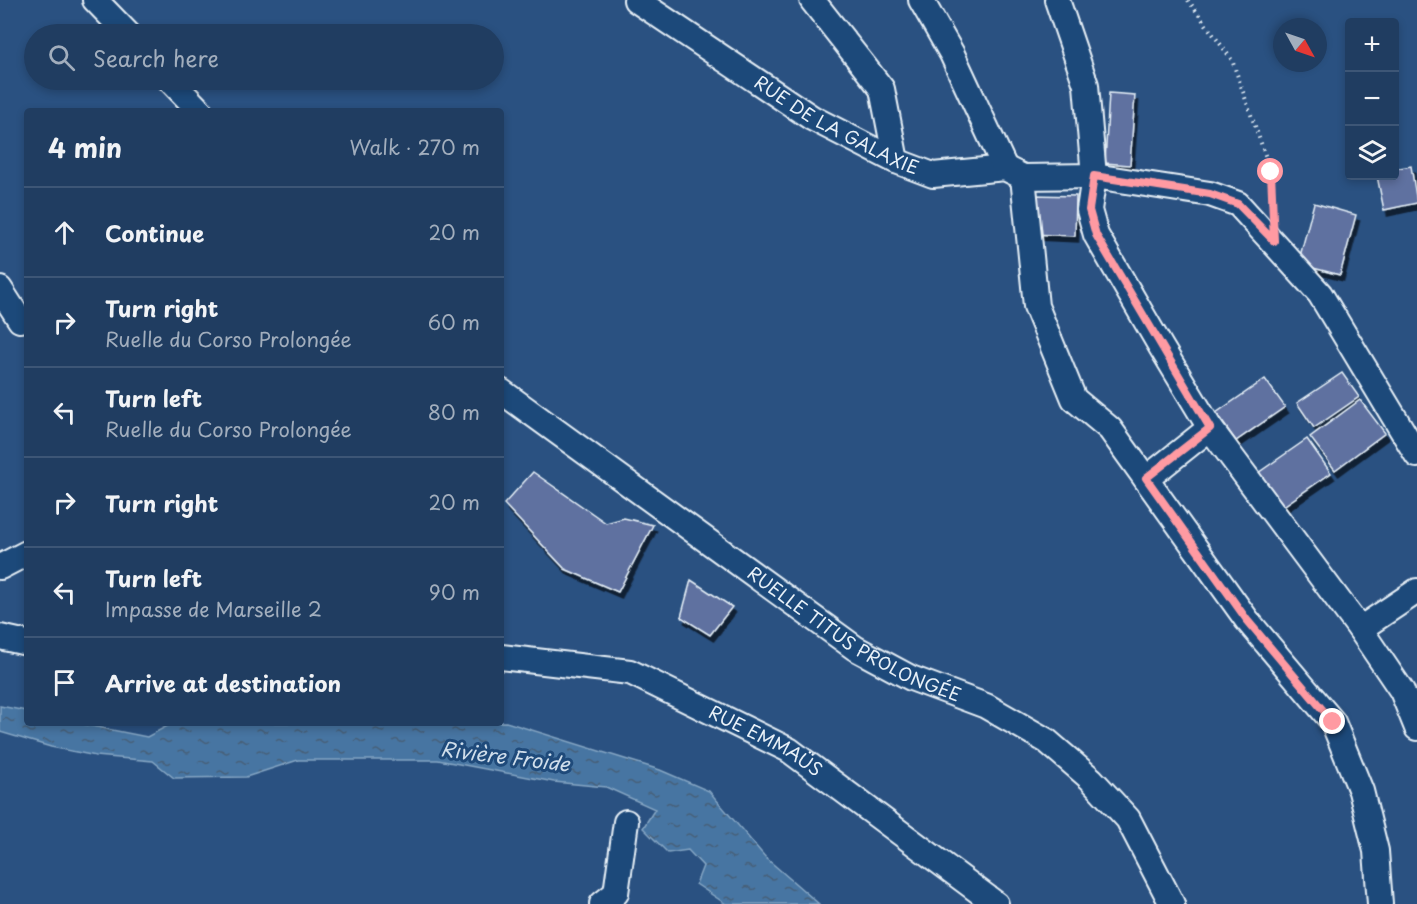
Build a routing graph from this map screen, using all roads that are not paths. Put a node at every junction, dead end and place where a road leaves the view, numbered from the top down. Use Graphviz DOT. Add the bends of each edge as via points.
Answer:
graph roads {
  1 [pos="95,0"];
  2 [pos="636,0"];
  3 [pos="812,0"];
  4 [pos="921,0"];
  5 [pos="1056,0"];
  6 [pos="118,24"];
  7 [pos="180,90"];
  8 [pos="197,108"];
  9 [pos="896,161"];
  10 [pos="1014,173"];
  11 [pos="1094,176"];
  12 [pos="0,288"];
  13 [pos="16,322"];
  14 [pos="504,393"];
  15 [pos="1210,428"];
  16 [pos="1417,455"];
  17 [pos="1146,478"];
  18 [pos="24,555"];
  19 [pos="0,567"];
  20 [pos="1417,591"];
  21 [pos="1360,628"];
  22 [pos="0,637"];
  23 [pos="24,642"];
  24 [pos="504,657"];
  25 [pos="1417,728"];
  26 [pos="626,822"];
  27 [pos="602,904"];
  28 [pos="996,904"];
  29 [pos="1172,904"];
  30 [pos="1380,904"];
  1 -- 6 [label="street"];
  2 -- 9 [label="street, RUE DE LA GALAXIE" via="812,118"];
  3 -- 9 [label="street" via="882,89"];
  4 -- 10 [label="street"];
  5 -- 11 [label="street" via="1086,85"];
  7 -- 8 [label="street"];
  9 -- 10 [label="street, RUE DE LA GALAXIE" via="933,175"];
  10 -- 11 [label="street, RUE DE LA GALAXIE"];
  10 -- 17 [label="street" via="1036,306 1074,399 1110,429"];
  11 -- 15 [label="street" via="1089,210 1096,235"];
  11 -- 16 [label="street, RUE DE LA GALAXIE" via="1210,194 1238,204 1320,294"];
  12 -- 13 [label="street"];
  14 -- 29 [label="street, RUELLE TITUS PROLONGÉE" via="855,648 911,678 986,706 1047,741 1091,779 1128,819"];
  15 -- 17 [label="street"];
  15 -- 21 [label="street"];
  17 -- 30 [label="street" via="1247,620 1333,722 1361,791 1376,850"];
  18 -- 19 [label="street"];
  20 -- 21 [label="street"];
  21 -- 25 [label="street" via="1402,691"];
  22 -- 23 [label="street"];
  24 -- 28 [label="street, RUE EMMAÜS" via="630,672 789,750"];
  26 -- 27 [label="street" via="616,894"];
}
